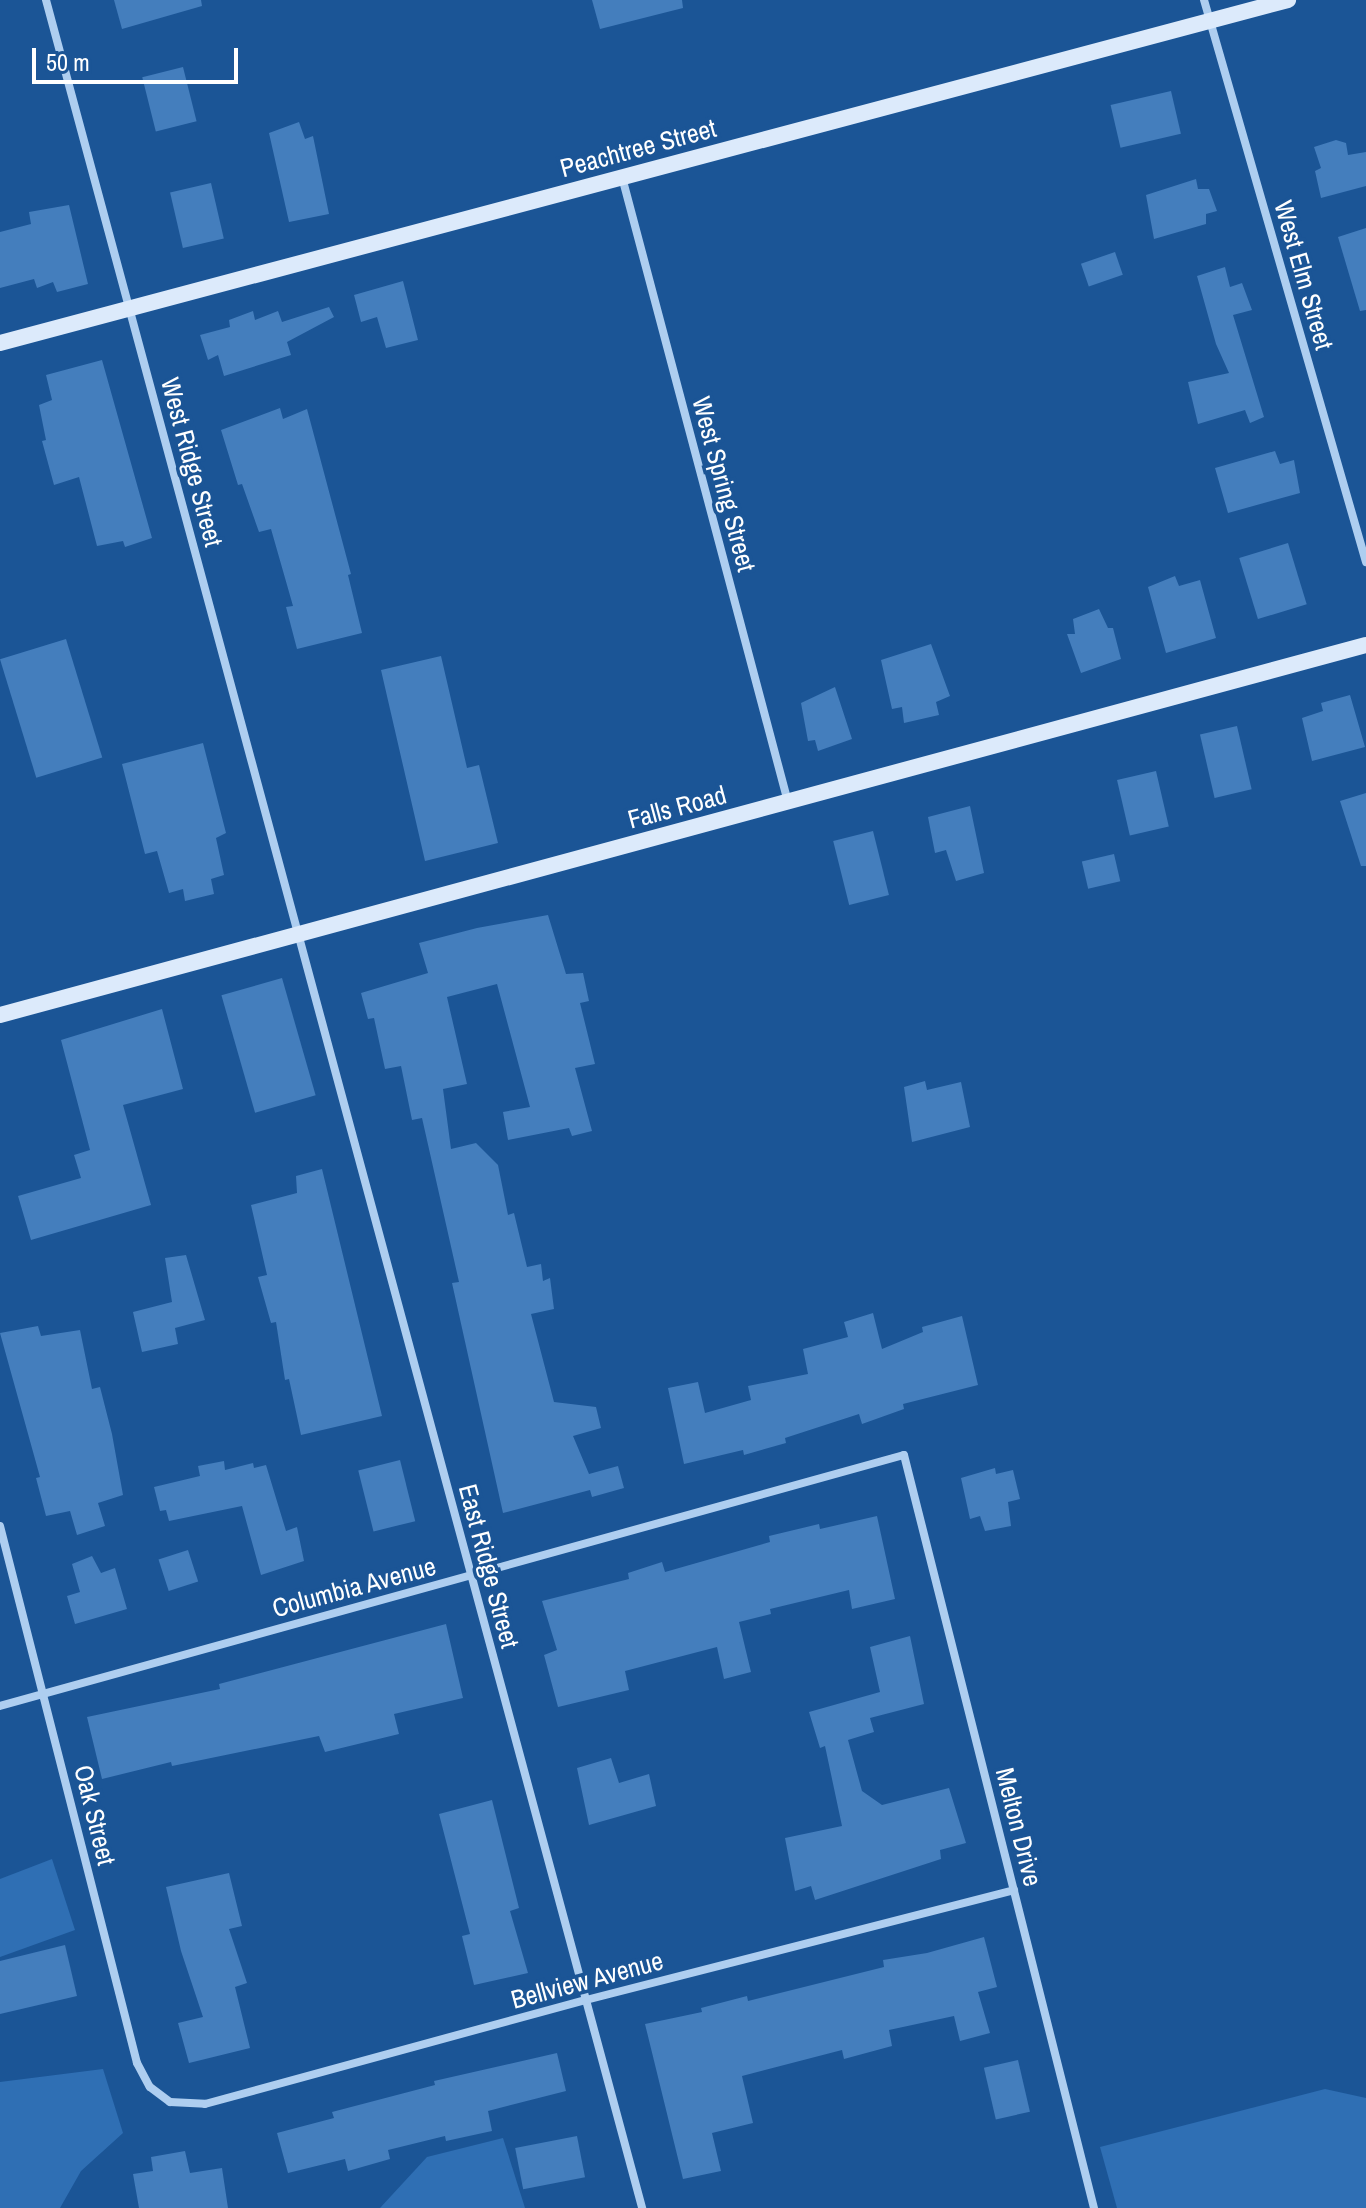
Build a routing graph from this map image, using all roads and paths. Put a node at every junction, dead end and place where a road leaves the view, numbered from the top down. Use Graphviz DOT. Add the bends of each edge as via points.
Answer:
graph roads {
  1 [pos="46,0"];
  2 [pos="1204,0"];
  3 [pos="1288,0"];
  4 [pos="1210,20"];
  5 [pos="622,176"];
  6 [pos="130,309"];
  7 [pos="0,343"];
  8 [pos="1366,562"];
  9 [pos="1366,645"];
  10 [pos="788,802"];
  11 [pos="298,935"];
  12 [pos="0,1015"];
  13 [pos="904,1455"];
  14 [pos="0,1526"];
  15 [pos="471,1576"];
  16 [pos="44,1694"];
  17 [pos="0,1706"];
  18 [pos="1014,1890"];
  19 [pos="586,2000"];
  20 [pos="170,2102"];
  21 [pos="642,2208"];
  22 [pos="1094,2208"];
  1 -- 6 [label="street, West Ridge Street"];
  2 -- 4 [label="street, West Elm Street"];
  3 -- 4 [label="main road, Peachtree Street"];
  4 -- 5 [label="main road, Peachtree Street"];
  4 -- 8 [label="street, West Elm Street"];
  5 -- 6 [label="main road, Peachtree Street"];
  5 -- 10 [label="street, West Spring Street"];
  6 -- 7 [label="main road, Peachtree Street"];
  6 -- 11 [label="street, West Ridge Street"];
  9 -- 10 [label="main road, Falls Road"];
  10 -- 11 [label="main road, Falls Road"];
  11 -- 12 [label="main road, Falls Road"];
  11 -- 15 [label="street, East Ridge Street"];
  13 -- 15 [label="street, Columbia Avenue"];
  13 -- 18 [label="street, Melton Drive"];
  14 -- 16 [label="street, Oak Street"];
  15 -- 16 [label="street, Columbia Avenue"];
  15 -- 19 [label="street, East Ridge Street"];
  16 -- 17 [label="street, Columbia Avenue"];
  16 -- 20 [label="street, Oak Street" via="137,2063 150,2087"];
  18 -- 19 [label="street, Bellview Avenue"];
  18 -- 22 [label="street, Melton Drive"];
  19 -- 20 [label="street, Bellview Avenue" via="205,2104"];
  19 -- 21 [label="street, East Ridge Street"];
}
